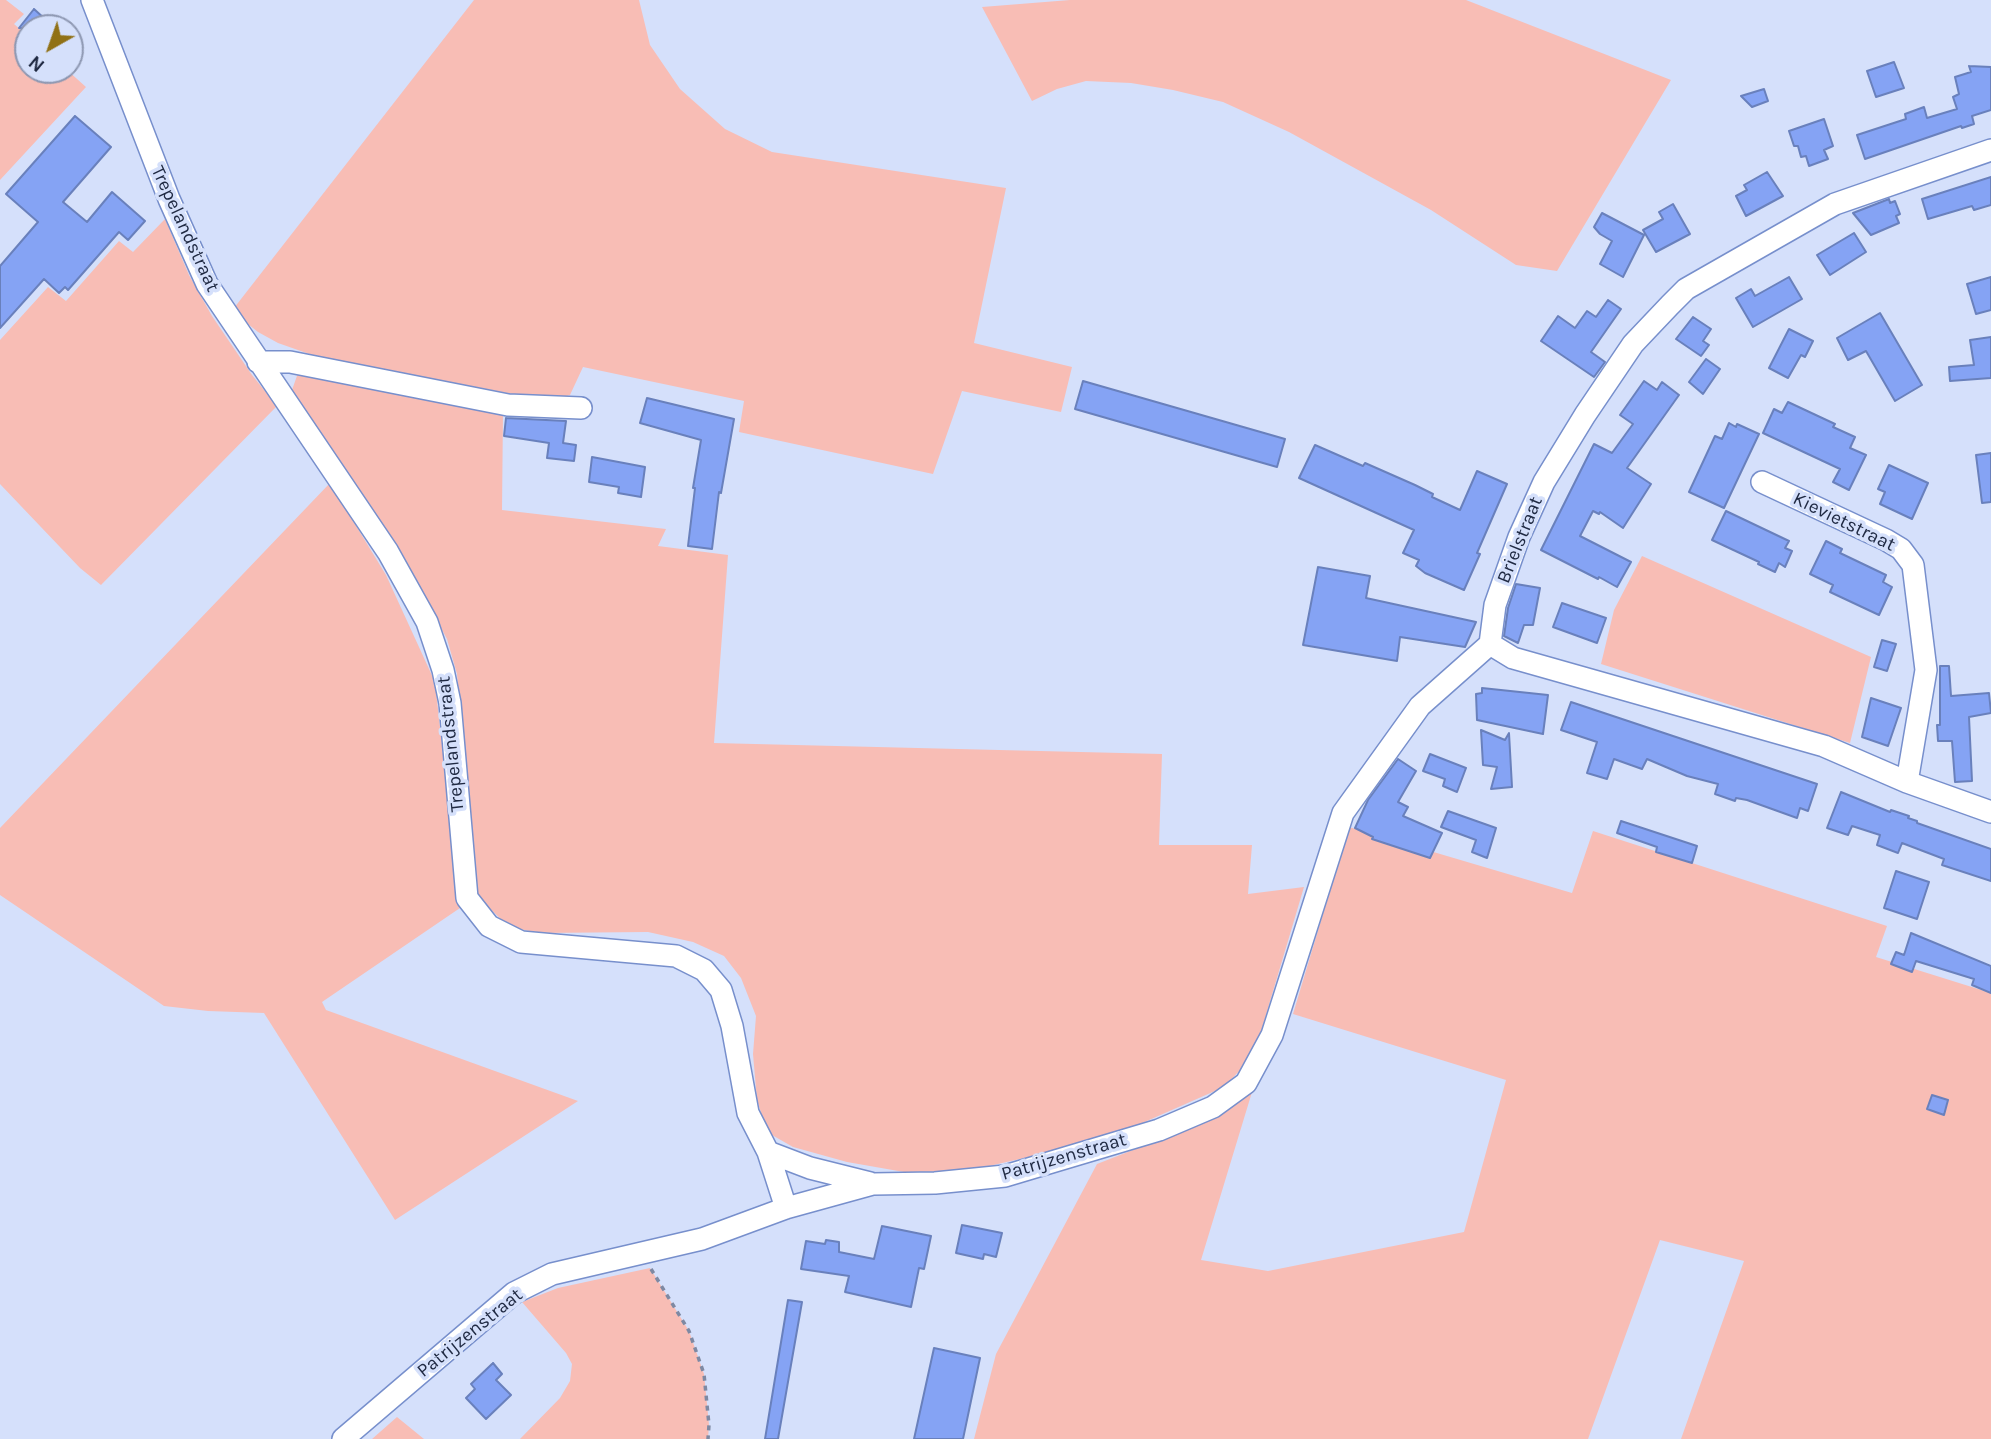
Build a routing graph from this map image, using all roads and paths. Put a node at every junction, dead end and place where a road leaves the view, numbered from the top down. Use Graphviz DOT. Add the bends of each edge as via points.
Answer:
graph roads {
  1 [pos="92,0"];
  2 [pos="1991,150"];
  3 [pos="258,362"];
  4 [pos="581,408"];
  5 [pos="1762,482"];
  6 [pos="1490,644"];
  7 [pos="1907,782"];
  8 [pos="1991,811"];
  9 [pos="768,1152"];
  10 [pos="873,1184"];
  11 [pos="786,1208"];
  12 [pos="643,1254"];
  13 [pos="343,1439"];
  14 [pos="708,1439"];
  1 -- 3 [label="street, Trepelandstraat" via="191,248 208,284"];
  2 -- 6 [label="street, Brielstraat" via="1835,204 1698,283 1670,305 1633,345 1545,482 1494,605"];
  3 -- 4 [label="street" via="290,362 508,405"];
  3 -- 9 [label="street, Trepelandstraat" via="365,517 427,622 450,703 467,898 489,926 520,942 676,956 704,970 721,989 748,1113"];
  5 -- 7 [label="street, Kievietstraat" via="1886,540 1913,565 1926,670"];
  6 -- 7 [label="street" via="1513,658 1824,746"];
  6 -- 10 [label="street, Patrijzenstraat" via="1420,706 1343,813 1272,1035 1246,1083 1213,1107 1159,1130 1005,1176"];
  7 -- 8 [label="street"];
  9 -- 10 [label="street"];
  9 -- 11 [label="street, Trepelandstraat"];
  10 -- 11 [label="street, Patrijzenstraat"];
  11 -- 12 [label="street, Patrijzenstraat" via="702,1239"];
  12 -- 13 [label="street, Patrijzenstraat" via="551,1275 514,1293"];
  12 -- 14 [label="path" via="689,1331 697,1353 704,1374"];
}
